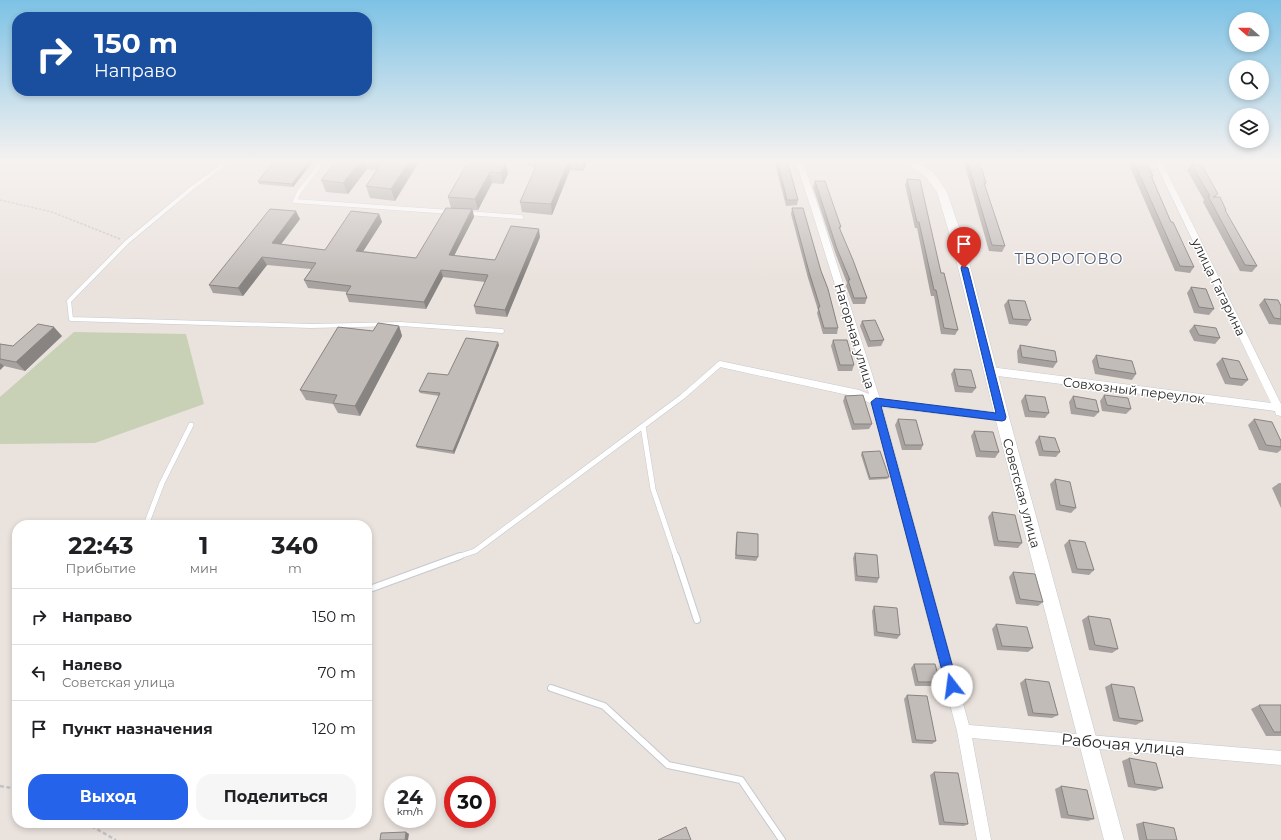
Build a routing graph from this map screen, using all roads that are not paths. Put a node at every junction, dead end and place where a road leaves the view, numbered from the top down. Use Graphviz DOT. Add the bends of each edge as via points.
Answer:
graph roads {
  1 [pos="179,199"];
  2 [pos="296,199"];
  3 [pos="812,199"];
  4 [pos="944,199"];
  5 [pos="1176,199"];
  6 [pos="459,213"];
  7 [pos="466,213"];
  8 [pos="521,217"];
  9 [pos="502,331"];
  10 [pos="720,364"];
  11 [pos="990,371"];
  12 [pos="876,402"];
  13 [pos="1280,411"];
  14 [pos="1002,417"];
  15 [pos="191,425"];
  16 [pos="643,426"];
  17 [pos="148,520"];
  18 [pos="372,588"];
  19 [pos="697,620"];
  20 [pos="551,688"];
  21 [pos="964,731"];
  22 [pos="1089,742"];
  23 [pos="1281,758"];
  24 [pos="782,840"];
  25 [pos="984,840"];
  26 [pos="1114,840"];
  1 -- 9 [label="lane" via="127,242 69,302 71,319 263,325 401,324"];
  2 -- 6 [label="lane"];
  3 -- 12 [label="street, Нагорная улица"];
  4 -- 11 [label="street, Советская улица" via="957,239"];
  5 -- 13 [label="street, улица Гагарина"];
  7 -- 8 [label="lane"];
  10 -- 12 [label="street" via="859,394"];
  10 -- 16 [label="lane"];
  11 -- 13 [label="street, Совхозный переулок"];
  11 -- 14 [label="street, Советская улица"];
  12 -- 14 [label="street"];
  12 -- 21 [label="street, Нагорная улица"];
  14 -- 22 [label="street, Советская улица"];
  15 -- 17 [label="lane" via="162,483"];
  16 -- 18 [label="lane" via="475,551"];
  16 -- 19 [label="lane" via="653,489"];
  20 -- 24 [label="lane" via="604,706 668,765 741,780"];
  21 -- 22 [label="street, Рабочая улица"];
  21 -- 25 [label="street, Нагорная улица"];
  22 -- 23 [label="street, Рабочая улица"];
  22 -- 26 [label="street, Советская улица"];
}
